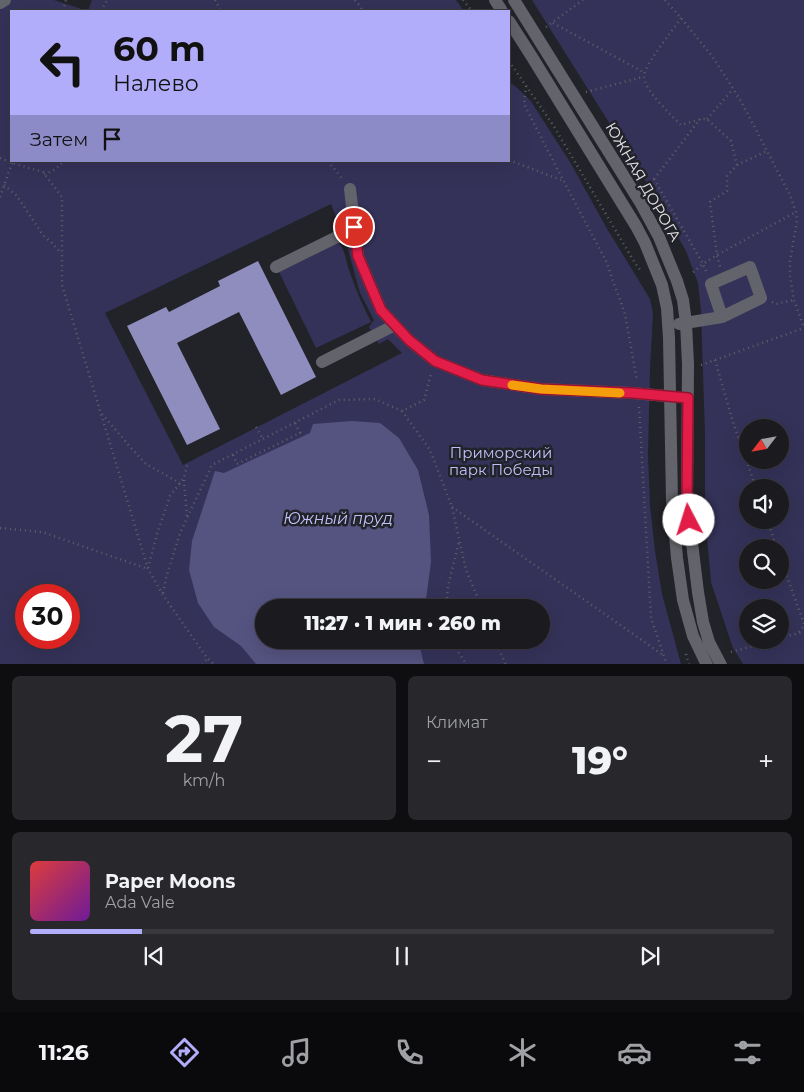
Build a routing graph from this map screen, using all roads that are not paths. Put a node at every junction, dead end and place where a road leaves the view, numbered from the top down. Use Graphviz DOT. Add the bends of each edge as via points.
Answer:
graph roads {
  1 [pos="5,0"];
  2 [pos="514,0"];
  3 [pos="0,3"];
  4 [pos="510,23"];
  5 [pos="350,189"];
  6 [pos="354,227"];
  7 [pos="276,267"];
  8 [pos="722,317"];
  9 [pos="686,323"];
  10 [pos="668,324"];
  11 [pos="395,325"];
  12 [pos="322,362"];
  13 [pos="670,396"];
  14 [pos="688,398"];
  15 [pos="710,663"];
  1 -- 3 [label="street"];
  2 -- 9 [label="street, ЮЖНАЯ ДОРОГА" via="659,236 677,281"];
  4 -- 10 [label="street, ЮЖНАЯ ДОРОГА" via="645,242 662,285"];
  5 -- 6 [label="street"];
  6 -- 7 [label="street"];
  6 -- 11 [label="street" via="358,256 381,310"];
  8 -- 8 [label="street" via="711,284 750,267 761,298"];
  8 -- 9 [label="street"];
  9 -- 10 [label="street"];
  9 -- 14 [label="street, ЮЖНАЯ ДОРОГА"];
  10 -- 13 [label="street, ЮЖНАЯ ДОРОГА"];
  11 -- 12 [label="street"];
  11 -- 13 [label="street" via="435,361 482,380 541,389"];
  13 -- 14 [label="street"];
  13 -- 15 [label="street, ЮЖНАЯ ДОРОГА" via="672,500 683,600 693,636"];
  14 -- 15 [label="street, ЮЖНАЯ ДОРОГА" via="687,502"];
}
